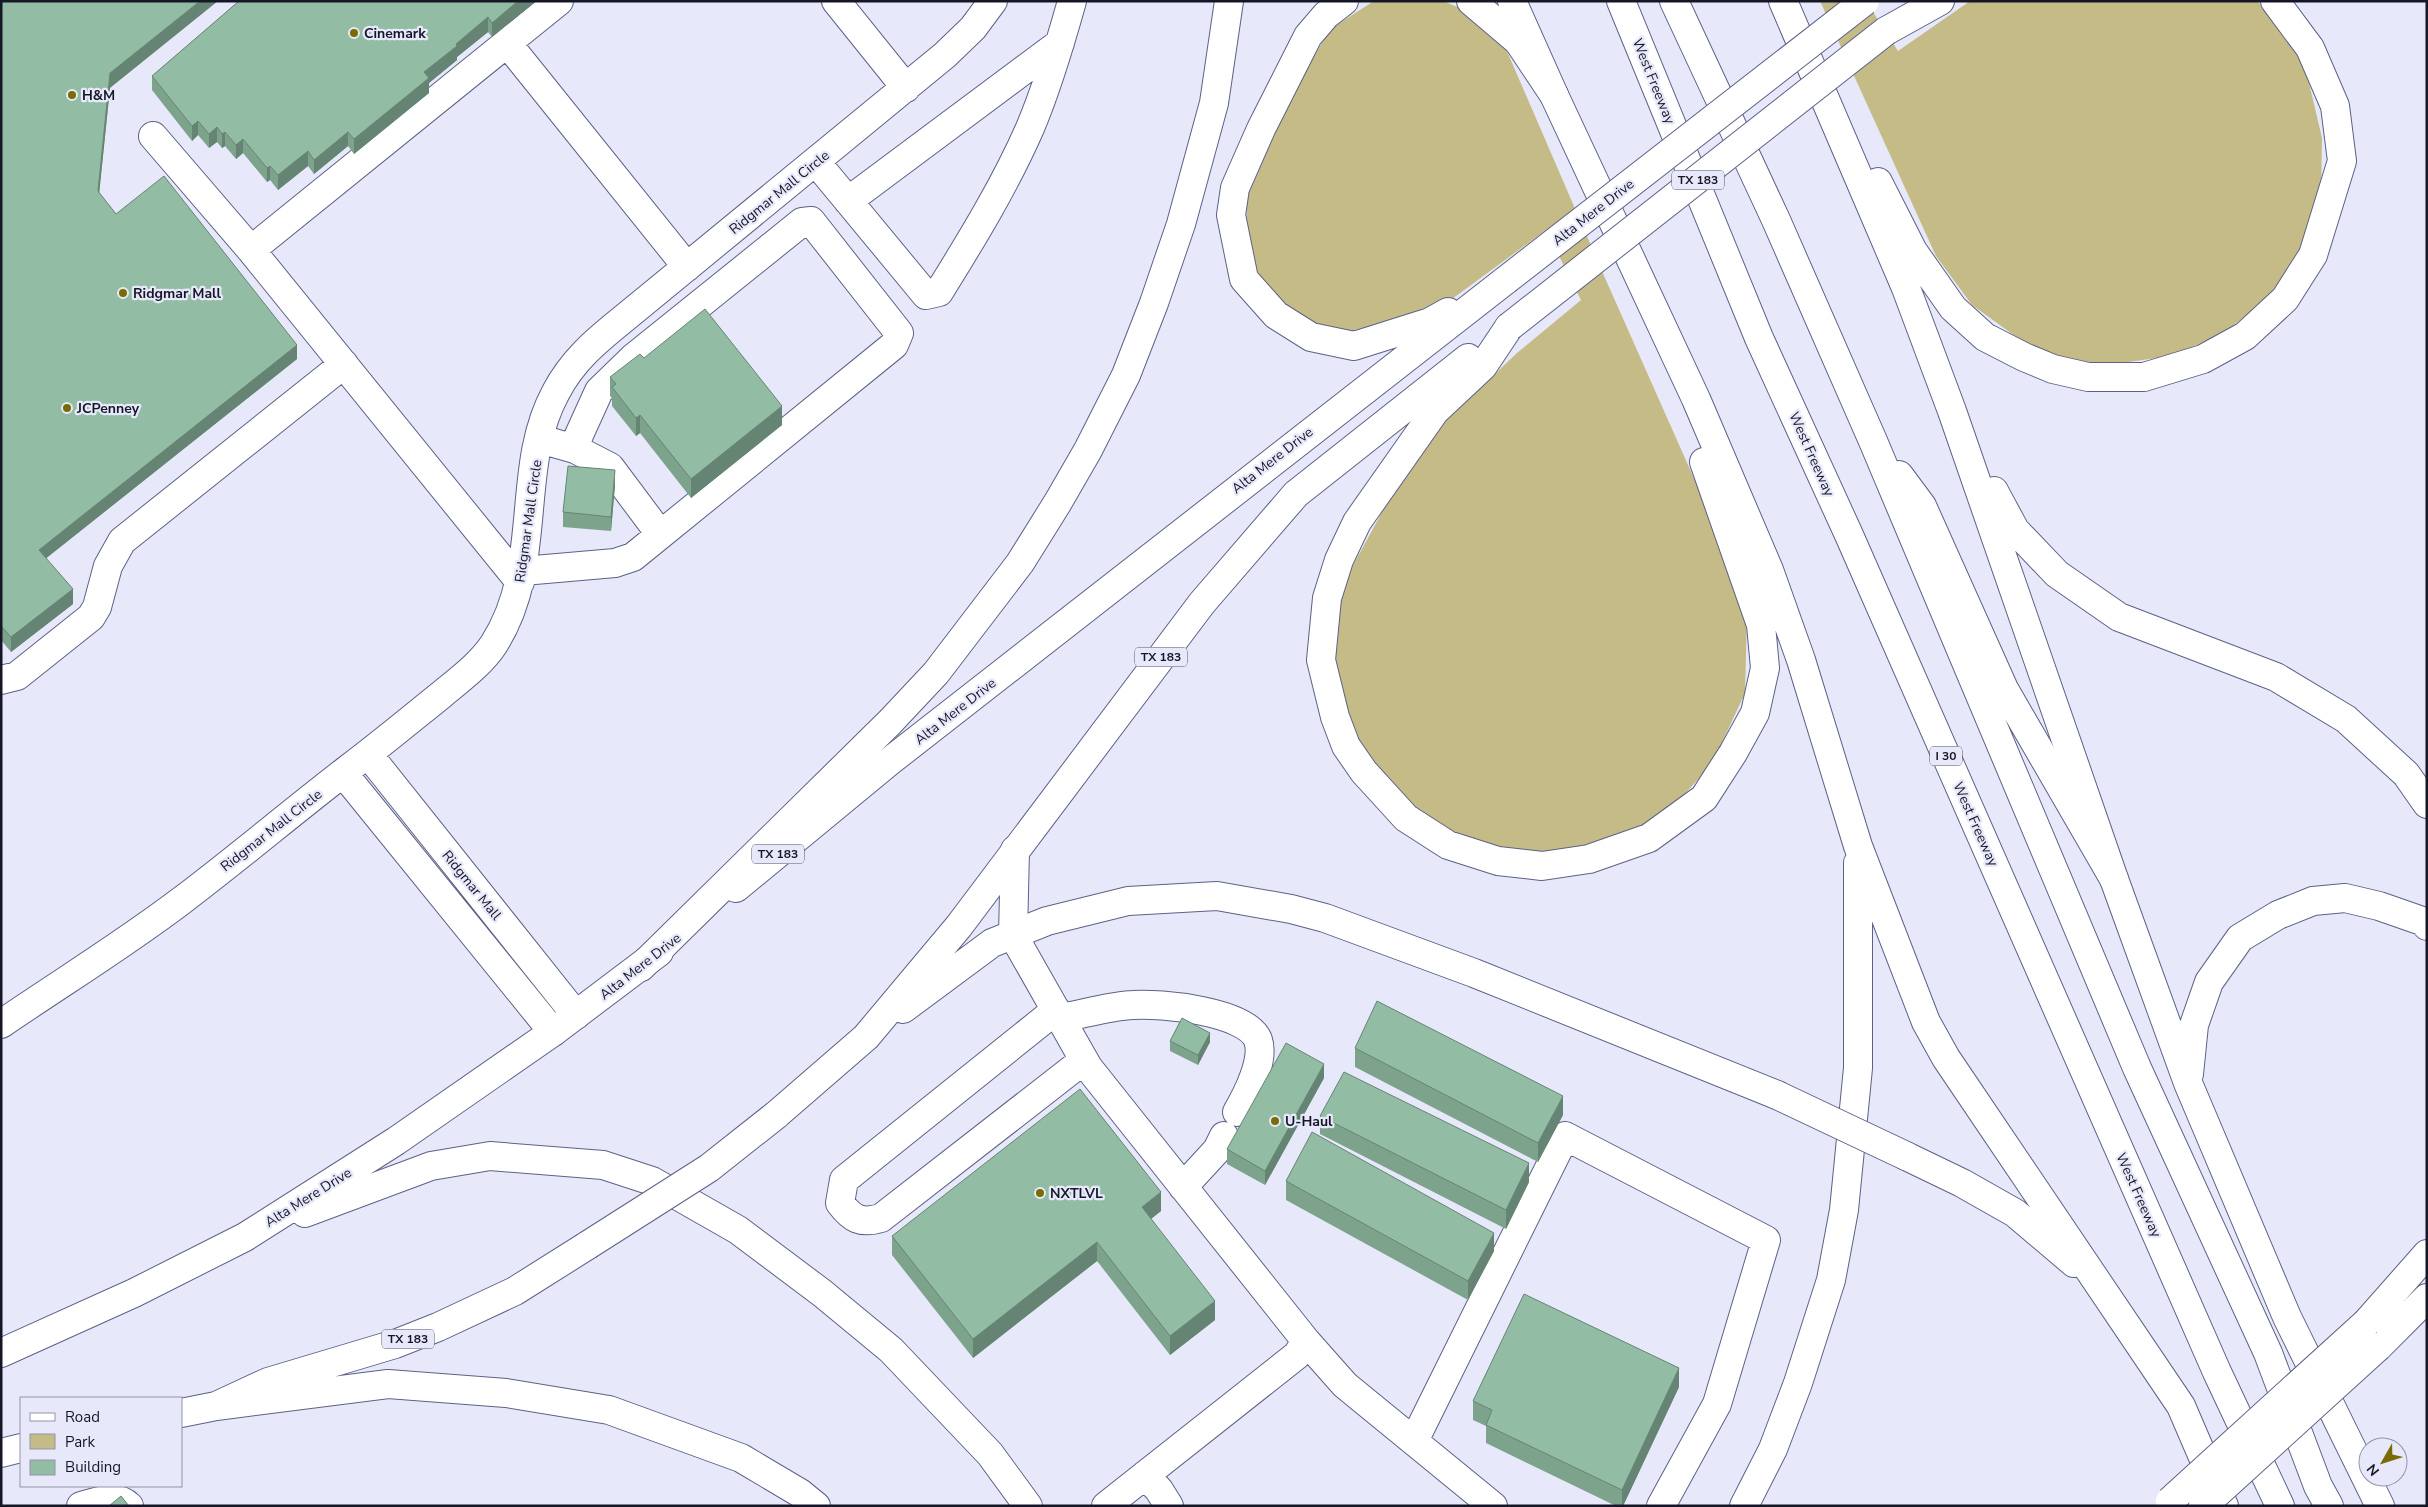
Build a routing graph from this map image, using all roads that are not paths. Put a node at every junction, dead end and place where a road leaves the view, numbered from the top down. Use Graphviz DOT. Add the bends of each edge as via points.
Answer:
graph roads {
  1 [pos="559,1"];
  2 [pos="836,1"];
  3 [pos="993,1"];
  4 [pos="1072,1"];
  5 [pos="1229,1"];
  6 [pos="1344,1"];
  7 [pos="1471,1"];
  8 [pos="1512,1"];
  9 [pos="1621,1"];
  10 [pos="1674,1"];
  11 [pos="1783,1"];
  12 [pos="1865,1"];
  13 [pos="1923,1"];
  14 [pos="1940,1"];
  15 [pos="2275,1"];
  16 [pos="1886,31"];
  17 [pos="507,43"];
  18 [pos="1060,43"];
  19 [pos="906,88"];
  20 [pos="1554,95"];
  21 [pos="153,136"];
  22 [pos="1844,146"];
  23 [pos="816,162"];
  24 [pos="848,201"];
  25 [pos="251,250"];
  26 [pos="687,267"];
  27 [pos="1506,280"];
  28 [pos="1509,327"];
  29 [pos="344,364"];
  30 [pos="1696,399"];
  31 [pos="1952,411"];
  32 [pos="540,439"];
  33 [pos="1873,441"];
  34 [pos="575,449"];
  35 [pos="660,534"];
  36 [pos="521,577"];
  37 [pos="1,680"];
  38 [pos="368,754"];
  39 [pos="343,773"];
  40 [pos="2427,804"];
  41 [pos="1858,846"];
  42 [pos="1015,850"];
  43 [pos="2114,879"];
  44 [pos="2427,926"];
  45 [pos="1013,935"];
  46 [pos="641,967"];
  47 [pos="1090,1013"];
  48 [pos="1059,1014"];
  49 [pos="576,1015"];
  50 [pos="1,1024"];
  51 [pos="553,1032"];
  52 [pos="866,1037"];
  53 [pos="1081,1054"];
  54 [pos="2188,1083"];
  55 [pos="1236,1112"];
  56 [pos="1224,1136"];
  57 [pos="1183,1187"];
  58 [pos="245,1237"];
  59 [pos="2427,1254"];
  60 [pos="2100,1286"];
  61 [pos="2427,1298"];
  62 [pos="1306,1342"];
  63 [pos="1,1353"];
  64 [pos="216,1406"];
  65 [pos="182,1413"];
  66 [pos="1414,1441"];
  67 [pos="20,1448"];
  68 [pos="1,1453"];
  69 [pos="1146,1475"];
  70 [pos="2168,1503"];
  71 [pos="81,1506"];
  72 [pos="129,1506"];
  73 [pos="816,1506"];
  74 [pos="1028,1506"];
  75 [pos="1106,1506"];
  76 [pos="1169,1506"];
  77 [pos="1493,1506"];
  78 [pos="1661,1506"];
  79 [pos="1744,1506"];
  80 [pos="2203,1506"];
  81 [pos="2224,1506"];
  82 [pos="2280,1506"];
  83 [pos="2329,1506"];
  84 [pos="2380,1506"];
  1 -- 17 [label="main road"];
  2 -- 19 [label="main road"];
  3 -- 19 [label="main road, Ridgmar Mall Circle" via="964,38"];
  4 -- 18 [label="main road"];
  5 -- 46 [label="main road" via="1214,103 1181,224 1154,304 1126,374 1088,450 1044,525 1020,563 936,672 890,722"];
  6 -- 27 [label="main road" via="1326,15 1308,36 1235,188 1231,215 1244,280 1276,316 1304,333 1354,346 1430,322"];
  7 -- 20 [label="main road" via="1518,41"];
  8 -- 20 [label="main road"];
  9 -- 82 [label="main road, West Freeway / I 30" via="1759,338 1857,553 2194,1321"];
  10 -- 33 [label="main road" via="1776,220"];
  11 -- 22 [label="main road"];
  12 -- 27 [label="main road, Alta Mere Drive / TX 183, bridge"];
  13 -- 16 [label="main road, TX 183"];
  14 -- 16 [label="main road"];
  15 -- 22 [label="main road" via="2310,48 2335,106 2342,162 2313,255 2285,299 2245,336 2203,359 2144,377 2088,377 2052,369 1985,336 1953,308 1913,251 1876,179"];
  16 -- 28 [label="main road, TX 183, bridge"];
  17 -- 25 [label="main road"];
  17 -- 26 [label="main road"];
  18 -- 24 [label="main road"];
  18 -- 24 [label="main road" via="1030,128 976,234 939,292 926,295"];
  19 -- 23 [label="main road, Ridgmar Mall Circle"];
  20 -- 30 [label="main road"];
  21 -- 25 [label="main road"];
  22 -- 31 [label="main road" via="1906,288"];
  23 -- 24 [label="main road"];
  23 -- 26 [label="main road, Ridgmar Mall Circle"];
  25 -- 29 [label="main road"];
  26 -- 32 [label="main road, Ridgmar Mall Circle" via="581,355 549,404"];
  27 -- 46 [label="main road, Alta Mere Drive / TX 183" via="890,760"];
  28 -- 30 [label="main road" via="1484,366 1435,411 1357,522 1339,560 1327,598 1321,660 1346,746 1364,772 1406,818 1448,845 1498,861 1542,866 1589,859 1649,838 1704,798 1733,753 1755,713 1765,668 1761,625 1698,446"];
  28 -- 42 [label="main road, TX 183" via="1296,494 1202,603"];
  29 -- 36 [label="main road"];
  29 -- 37 [label="main road" via="122,541 108,566 94,613 17,676"];
  30 -- 41 [label="main road" via="1772,579 1801,660"];
  31 -- 40 [label="main road" via="2015,530 2057,574 2118,617 2276,677 2346,719 2406,774"];
  31 -- 43 [label="main road"];
  32 -- 34 [label="main road"];
  32 -- 36 [label="main road, Ridgmar Mall Circle"];
  33 -- 43 [label="main road" via="1922,506 2004,689"];
  33 -- 83 [label="main road" via="2137,1068 2268,1353 2318,1486"];
  34 -- 35 [label="main road" via="610,467"];
  34 -- 35 [label="main road" via="599,391 633,358 802,222 811,221 898,334 894,345"];
  35 -- 36 [label="main road" via="633,556 615,562"];
  36 -- 38 [label="main road, Ridgmar Mall Circle" via="513,607 491,649 456,683"];
  38 -- 39 [label="main road, Ridgmar Mall Circle"];
  38 -- 49 [label="main road, Ridgmar Mall"];
  39 -- 50 [label="main road, Ridgmar Mall Circle" via="181,901"];
  39 -- 51 [label="main road"];
  41 -- 60 [label="main road" via="1930,1029 1946,1058"];
  41 -- 79 [label="main road" via="1858,1068 1842,1218 1831,1280 1798,1383 1773,1449"];
  42 -- 45 [label="main road"];
  42 -- 52 [label="main road, TX 183" via="959,926"];
  43 -- 54 [label="main road"];
  44 -- 54 [label="main road" via="2422,921 2379,906 2345,898 2313,901 2278,915 2240,938 2209,982 2194,1025"];
  45 -- 48 [label="main road"];
  45 -- 52 [label="main road" via="992,943"];
  45 -- 60 [label="main road, bridge" via="1048,921 1136,900 1217,896 1325,918 1474,973 1777,1095 1906,1156 2015,1213"];
  46 -- 49 [label="main road, Alta Mere Drive / TX 183"];
  47 -- 48 [label="main road"];
  47 -- 53 [label="main road" via="1081,1020"];
  47 -- 55 [label="main road" via="1133,1005 1211,1013 1242,1022 1257,1039 1259,1050 1256,1070"];
  48 -- 53 [label="main road"];
  48 -- 53 [label="main road" via="844,1180 840,1203 858,1221 881,1218"];
  49 -- 51 [label="main road, Alta Mere Drive / TX 183"];
  51 -- 58 [label="main road, Alta Mere Drive / TX 183" via="396,1141"];
  52 -- 64 [label="main road, TX 183, bridge" via="709,1168 515,1291 396,1344 268,1382"];
  53 -- 57 [label="main road"];
  54 -- 84 [label="main road" via="2287,1317"];
  56 -- 57 [label="main road" via="1217,1150"];
  57 -- 62 [label="main road"];
  58 -- 63 [label="main road, Alta Mere Drive / TX 183" via="134,1293"];
  58 -- 74 [label="main road" via="431,1166 490,1156 603,1165 652,1181 738,1230 822,1293 890,1350 990,1454"];
  59 -- 70 [label="main road, bridge" via="2367,1322"];
  60 -- 81 [label="main road" via="2181,1406"];
  61 -- 80 [label="main road, bridge" via="2378,1347"];
  62 -- 66 [label="main road" via="1345,1385"];
  62 -- 69 [label="main road" via="1297,1355"];
  64 -- 65 [label="main road, TX 183"];
  64 -- 73 [label="main road" via="388,1384 506,1393 562,1402 609,1410 741,1458"];
  66 -- 77 [label="main road"];
  66 -- 78 [label="main road" via="1565,1136 1766,1240 1718,1404"];
  67 -- 68 [label="main road"];
  69 -- 75 [label="main road"];
  69 -- 76 [label="main road"];
  71 -- 72 [label="main road" via="114,1499 122,1499"];
}
